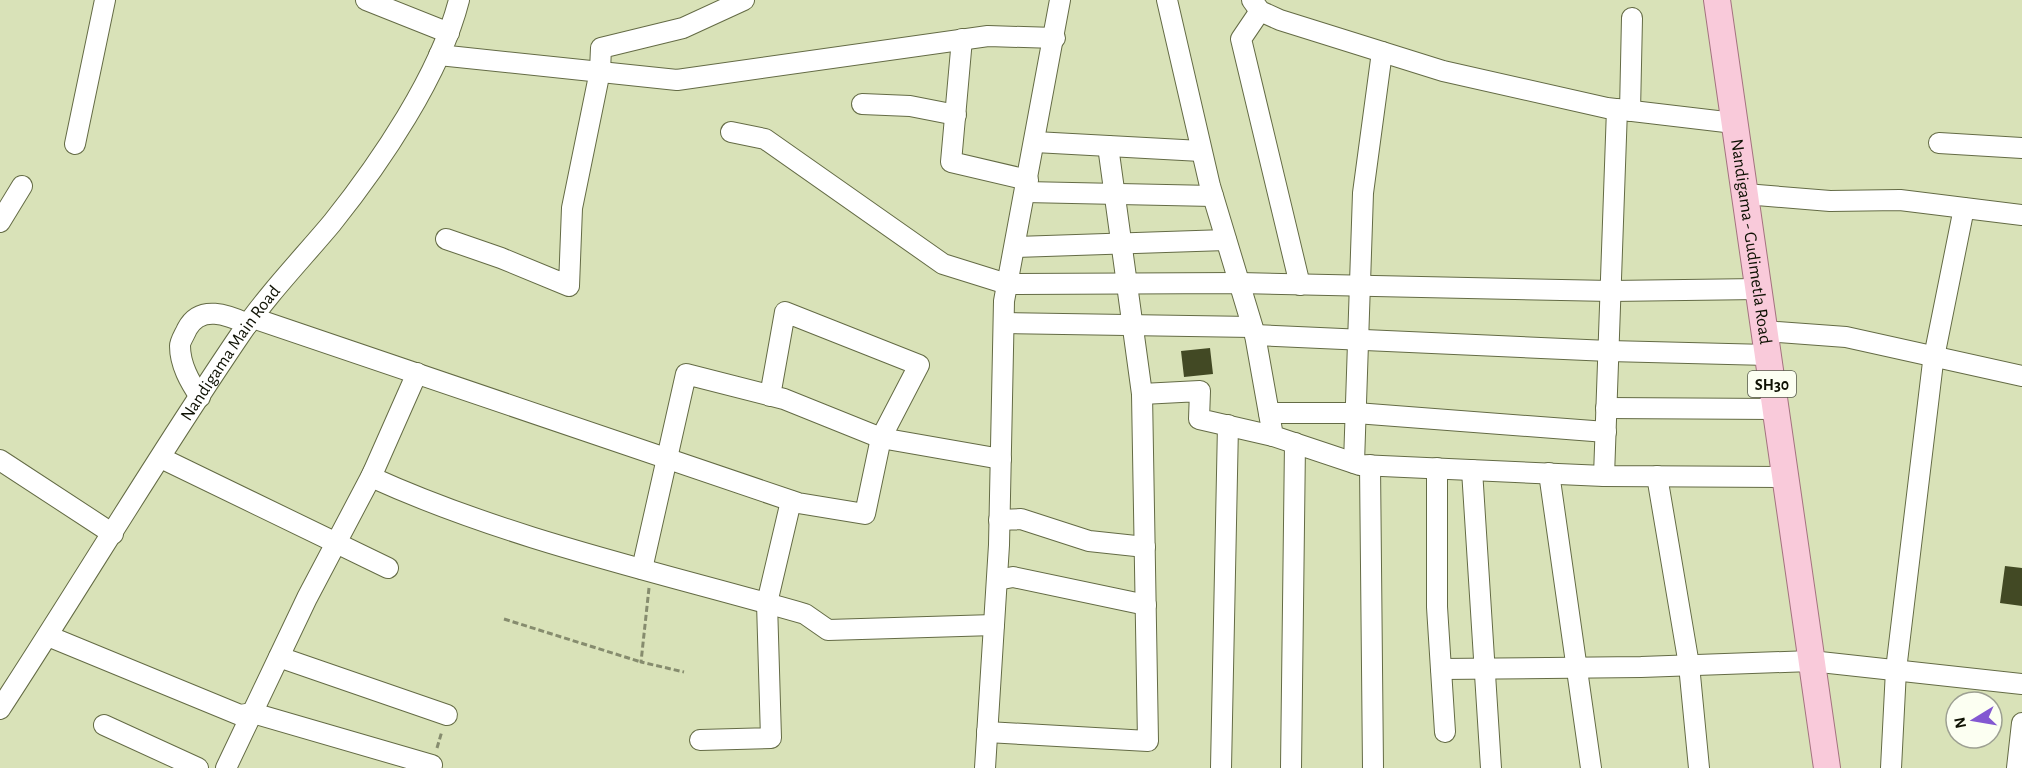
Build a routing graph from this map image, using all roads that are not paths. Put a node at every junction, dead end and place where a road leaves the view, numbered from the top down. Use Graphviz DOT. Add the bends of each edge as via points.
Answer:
graph roads {
  1 [pos="105,0"];
  2 [pos="366,0"];
  3 [pos="459,0"];
  4 [pos="744,0"];
  5 [pos="1060,0"];
  6 [pos="1167,0"];
  7 [pos="1717,0"];
  8 [pos="1256,6"];
  9 [pos="1632,18"];
  10 [pos="449,33"];
  11 [pos="962,39"];
  12 [pos="1055,39"];
  13 [pos="1382,52"];
  14 [pos="440,55"];
  15 [pos="600,71"];
  16 [pos="862,104"];
  17 [pos="1624,110"];
  18 [pos="956,115"];
  19 [pos="1734,123"];
  20 [pos="731,132"];
  21 [pos="1035,142"];
  22 [pos="1939,143"];
  23 [pos="75,144"];
  24 [pos="1108,146"];
  25 [pos="2022,148"];
  26 [pos="1202,150"];
  27 [pos="22,186"];
  28 [pos="1027,186"];
  29 [pos="1114,194"];
  30 [pos="1744,194"];
  31 [pos="1213,196"];
  32 [pos="1964,208"];
  33 [pos="2022,215"];
  34 [pos="0,222"];
  35 [pos="446,239"];
  36 [pos="1226,240"];
  37 [pos="1122,243"];
  38 [pos="1015,247"];
  39 [pos="1127,283"];
  40 [pos="1239,283"];
  41 [pos="1008,284"];
  42 [pos="1300,285"];
  43 [pos="1360,287"];
  44 [pos="1758,289"];
  45 [pos="1611,291"];
  46 [pos="250,321"];
  47 [pos="1004,323"];
  48 [pos="1133,325"];
  49 [pos="1253,331"];
  50 [pos="1358,340"];
  51 [pos="1766,343"];
  52 [pos="1609,351"];
  53 [pos="1934,357"];
  54 [pos="417,373"];
  55 [pos="2022,376"];
  56 [pos="1143,394"];
  57 [pos="770,396"];
  58 [pos="200,397"];
  59 [pos="1606,408"];
  60 [pos="1775,409"];
  61 [pos="1269,413"];
  62 [pos="1356,413"];
  63 [pos="1228,425"];
  64 [pos="1606,432"];
  65 [pos="1273,436"];
  66 [pos="881,438"];
  67 [pos="1294,443"];
  68 [pos="162,458"];
  69 [pos="1001,459"];
  70 [pos="0,460"];
  71 [pos="666,460"];
  72 [pos="1362,464"];
  73 [pos="1437,468"];
  74 [pos="1472,470"];
  75 [pos="374,471"];
  76 [pos="1549,473"];
  77 [pos="1604,476"];
  78 [pos="1657,476"];
  79 [pos="1785,477"];
  80 [pos="791,501"];
  81 [pos="999,520"];
  82 [pos="113,534"];
  83 [pos="336,543"];
  84 [pos="1145,547"];
  85 [pos="388,568"];
  86 [pos="646,571"];
  87 [pos="996,580"];
  88 [pos="767,603"];
  89 [pos="1146,605"];
  90 [pos="994,625"];
  91 [pos="48,636"];
  92 [pos="279,657"];
  93 [pos="1811,661"];
  94 [pos="1689,665"];
  95 [pos="1578,668"];
  96 [pos="1441,669"];
  97 [pos="1485,669"];
  98 [pos="1896,670"];
  99 [pos="2022,684"];
  100 [pos="0,708"];
  101 [pos="253,713"];
  102 [pos="447,715"];
  103 [pos="2022,723"];
  104 [pos="104,725"];
  105 [pos="987,732"];
  106 [pos="1445,732"];
  107 [pos="700,740"];
  108 [pos="432,765"];
  109 [pos="198,768"];
  110 [pos="226,768"];
  111 [pos="985,768"];
  112 [pos="1221,768"];
  113 [pos="1291,768"];
  114 [pos="1373,768"];
  115 [pos="1491,768"];
  116 [pos="1591,768"];
  117 [pos="1699,768"];
  118 [pos="1827,768"];
  119 [pos="1891,768"];
  120 [pos="2017,768"];
  1 -- 23 [label="street"];
  2 -- 10 [label="street"];
  3 -- 10 [label="street, Nandigama Main Road"];
  4 -- 15 [label="street" via="682,28 601,48"];
  5 -- 12 [label="street"];
  6 -- 26 [label="street"];
  7 -- 19 [label="main road, Nandigama - Gudimetla Road / SH30"];
  8 -- 13 [label="street"];
  8 -- 42 [label="street" via="1241,39"];
  9 -- 17 [label="street"];
  10 -- 14 [label="street, Nandigama Main Road"];
  11 -- 12 [label="street"];
  11 -- 15 [label="street" via="677,80"];
  11 -- 18 [label="street"];
  12 -- 21 [label="street"];
  13 -- 17 [label="street" via="1443,71"];
  13 -- 43 [label="street" via="1363,193"];
  14 -- 15 [label="street"];
  14 -- 46 [label="street, Nandigama Main Road" via="377,160 334,220"];
  15 -- 35 [label="street" via="572,208 568,286"];
  16 -- 18 [label="street" via="910,106"];
  17 -- 19 [label="street"];
  17 -- 45 [label="street"];
  18 -- 28 [label="street" via="951,162"];
  19 -- 30 [label="main road, Nandigama - Gudimetla Road / SH30"];
  20 -- 41 [label="street" via="765,138 943,264"];
  21 -- 24 [label="street"];
  21 -- 28 [label="street"];
  22 -- 25 [label="street"];
  24 -- 26 [label="street"];
  24 -- 29 [label="street"];
  26 -- 31 [label="street"];
  27 -- 34 [label="street"];
  28 -- 29 [label="street"];
  28 -- 38 [label="street"];
  29 -- 31 [label="street"];
  29 -- 37 [label="street"];
  30 -- 32 [label="street" via="1830,201 1900,200"];
  30 -- 44 [label="main road, Nandigama - Gudimetla Road / SH30"];
  31 -- 36 [label="street"];
  32 -- 33 [label="street"];
  32 -- 53 [label="street"];
  36 -- 37 [label="street"];
  36 -- 40 [label="street"];
  37 -- 38 [label="street"];
  37 -- 39 [label="street"];
  38 -- 41 [label="street"];
  39 -- 40 [label="street"];
  39 -- 41 [label="street"];
  39 -- 48 [label="street"];
  40 -- 42 [label="street"];
  40 -- 49 [label="street"];
  41 -- 47 [label="street"];
  42 -- 43 [label="street"];
  43 -- 45 [label="street"];
  43 -- 50 [label="street"];
  44 -- 45 [label="street"];
  44 -- 51 [label="main road, Nandigama - Gudimetla Road / SH30"];
  45 -- 52 [label="street"];
  46 -- 54 [label="street"];
  46 -- 58 [label="street, Nandigama Main Road"];
  46 -- 58 [label="street" via="209,313 191,321 180,344 187,378"];
  47 -- 48 [label="street"];
  47 -- 69 [label="street"];
  48 -- 49 [label="street"];
  48 -- 56 [label="street"];
  49 -- 50 [label="street"];
  49 -- 61 [label="street"];
  50 -- 52 [label="street"];
  50 -- 62 [label="street"];
  51 -- 52 [label="street"];
  51 -- 53 [label="street" via="1846,337"];
  51 -- 60 [label="main road, Nandigama - Gudimetla Road / SH30"];
  52 -- 59 [label="street"];
  53 -- 55 [label="street"];
  53 -- 98 [label="street"];
  54 -- 71 [label="street"];
  54 -- 75 [label="street"];
  56 -- 63 [label="street" via="1200,391 1199,419"];
  56 -- 84 [label="street"];
  57 -- 66 [label="street"];
  57 -- 66 [label="street" via="785,312 919,365"];
  57 -- 71 [label="street" via="686,374"];
  58 -- 68 [label="street, Nandigama Main Road"];
  59 -- 60 [label="street"];
  59 -- 64 [label="street"];
  60 -- 79 [label="main road, Nandigama - Gudimetla Road / SH30"];
  61 -- 62 [label="street"];
  61 -- 65 [label="street"];
  62 -- 64 [label="street"];
  62 -- 72 [label="street"];
  63 -- 65 [label="street"];
  63 -- 112 [label="street"];
  64 -- 77 [label="street"];
  65 -- 67 [label="street"];
  66 -- 69 [label="street"];
  66 -- 80 [label="street" via="866,514"];
  67 -- 72 [label="street"];
  67 -- 113 [label="street"];
  68 -- 82 [label="street, Nandigama Main Road"];
  68 -- 83 [label="street"];
  69 -- 81 [label="street"];
  70 -- 82 [label="street"];
  71 -- 80 [label="street"];
  71 -- 86 [label="street"];
  72 -- 73 [label="street"];
  72 -- 114 [label="street"];
  73 -- 74 [label="street"];
  73 -- 96 [label="street"];
  74 -- 76 [label="street"];
  74 -- 97 [label="street"];
  75 -- 83 [label="street"];
  75 -- 86 [label="street" via="371,477 408,494 573,551"];
  76 -- 77 [label="street"];
  76 -- 95 [label="street"];
  77 -- 78 [label="street"];
  78 -- 79 [label="street"];
  78 -- 94 [label="street"];
  79 -- 93 [label="main road, Nandigama - Gudimetla Road / SH30"];
  80 -- 88 [label="street"];
  81 -- 84 [label="street" via="1021,519 1089,541"];
  81 -- 87 [label="street"];
  82 -- 91 [label="street, Nandigama Main Road"];
  83 -- 85 [label="street"];
  83 -- 92 [label="street"];
  84 -- 89 [label="street"];
  86 -- 88 [label="street"];
  87 -- 89 [label="street" via="1013,577"];
  87 -- 90 [label="street"];
  88 -- 90 [label="street" via="805,614 828,630"];
  88 -- 107 [label="street" via="771,738"];
  89 -- 105 [label="street" via="1148,741"];
  90 -- 105 [label="street"];
  91 -- 100 [label="street, Nandigama Main Road"];
  91 -- 101 [label="street" via="240,715"];
  92 -- 101 [label="street"];
  92 -- 102 [label="street"];
  93 -- 94 [label="street"];
  93 -- 98 [label="street"];
  93 -- 118 [label="main road, Nandigama - Gudimetla Road / SH30"];
  94 -- 95 [label="street"];
  94 -- 117 [label="street"];
  95 -- 97 [label="street"];
  95 -- 116 [label="street"];
  96 -- 97 [label="street"];
  96 -- 106 [label="street"];
  97 -- 115 [label="street"];
  98 -- 99 [label="street"];
  98 -- 119 [label="street"];
  101 -- 108 [label="street"];
  101 -- 110 [label="street"];
  103 -- 120 [label="street"];
  104 -- 109 [label="street"];
  105 -- 111 [label="street"];
}
